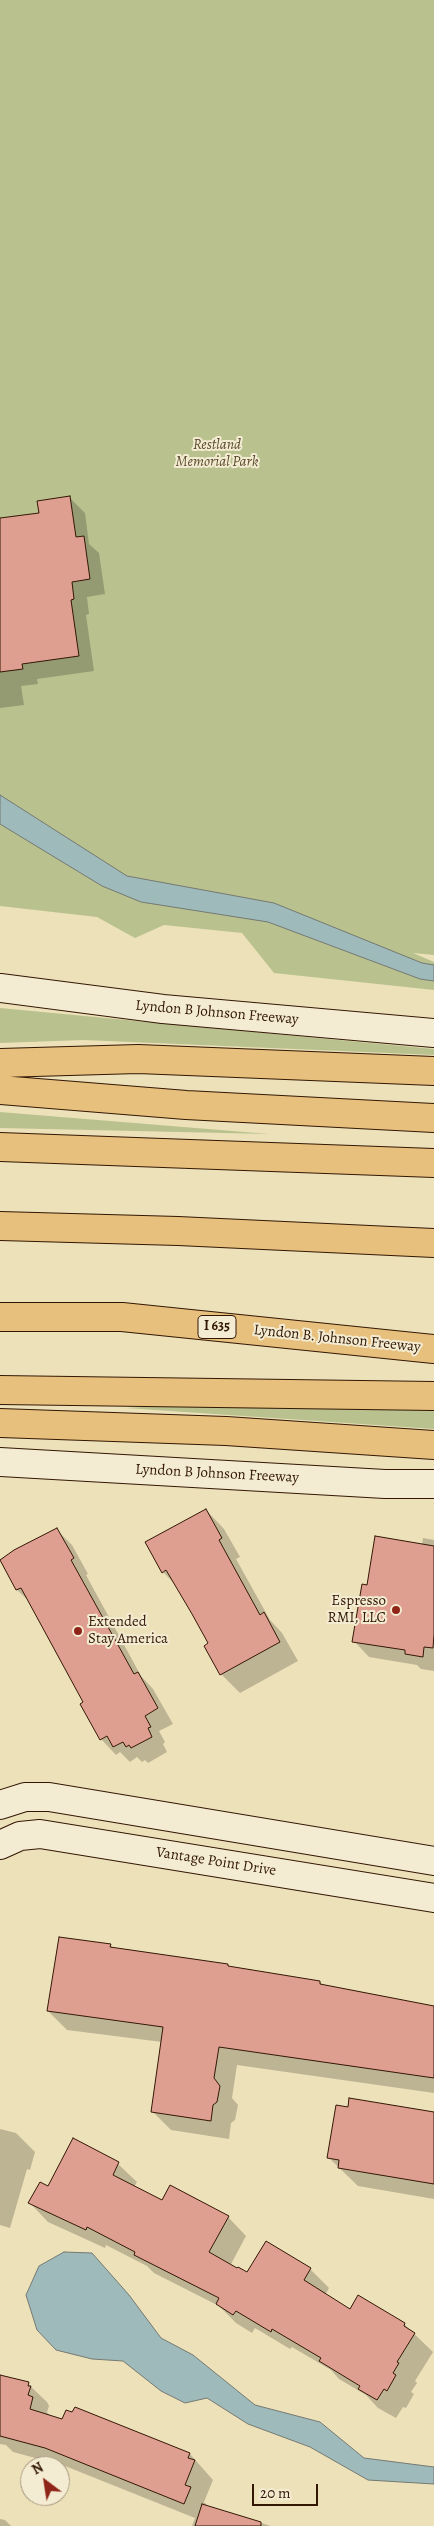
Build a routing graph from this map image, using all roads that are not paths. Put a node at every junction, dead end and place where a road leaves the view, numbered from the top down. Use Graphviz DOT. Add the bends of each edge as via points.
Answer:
graph roads {
  1 [pos="0,988"];
  2 [pos="434,1033"];
  3 [pos="0,1063"];
  4 [pos="434,1071"];
  5 [pos="0,1090"];
  6 [pos="434,1118"];
  7 [pos="0,1147"];
  8 [pos="434,1163"];
  9 [pos="0,1226"];
  10 [pos="434,1243"];
  11 [pos="0,1317"];
  12 [pos="434,1349"];
  13 [pos="0,1390"];
  14 [pos="434,1396"];
  15 [pos="0,1423"];
  16 [pos="434,1445"];
  17 [pos="0,1462"];
  18 [pos="434,1484"];
  19 [pos="0,1805"];
  20 [pos="1,1841"];
  21 [pos="434,1860"];
  22 [pos="434,1898"];
  1 -- 2 [label="street, Lyndon B Johnson Freeway" via="163,1009"];
  3 -- 4 [label="highway" via="138,1059"];
  5 -- 6 [label="highway"];
  7 -- 8 [label="highway"];
  9 -- 10 [label="highway"];
  11 -- 12 [label="highway, Lyndon B. Johnson Freeway / I 635" via="122,1317"];
  13 -- 14 [label="highway"];
  15 -- 16 [label="highway" via="226,1431"];
  17 -- 18 [label="street, Lyndon B Johnson Freeway"];
  19 -- 21 [label="street" via="25,1797 49,1797"];
  20 -- 22 [label="street, Vantage Point Drive" via="40,1834"];
}
